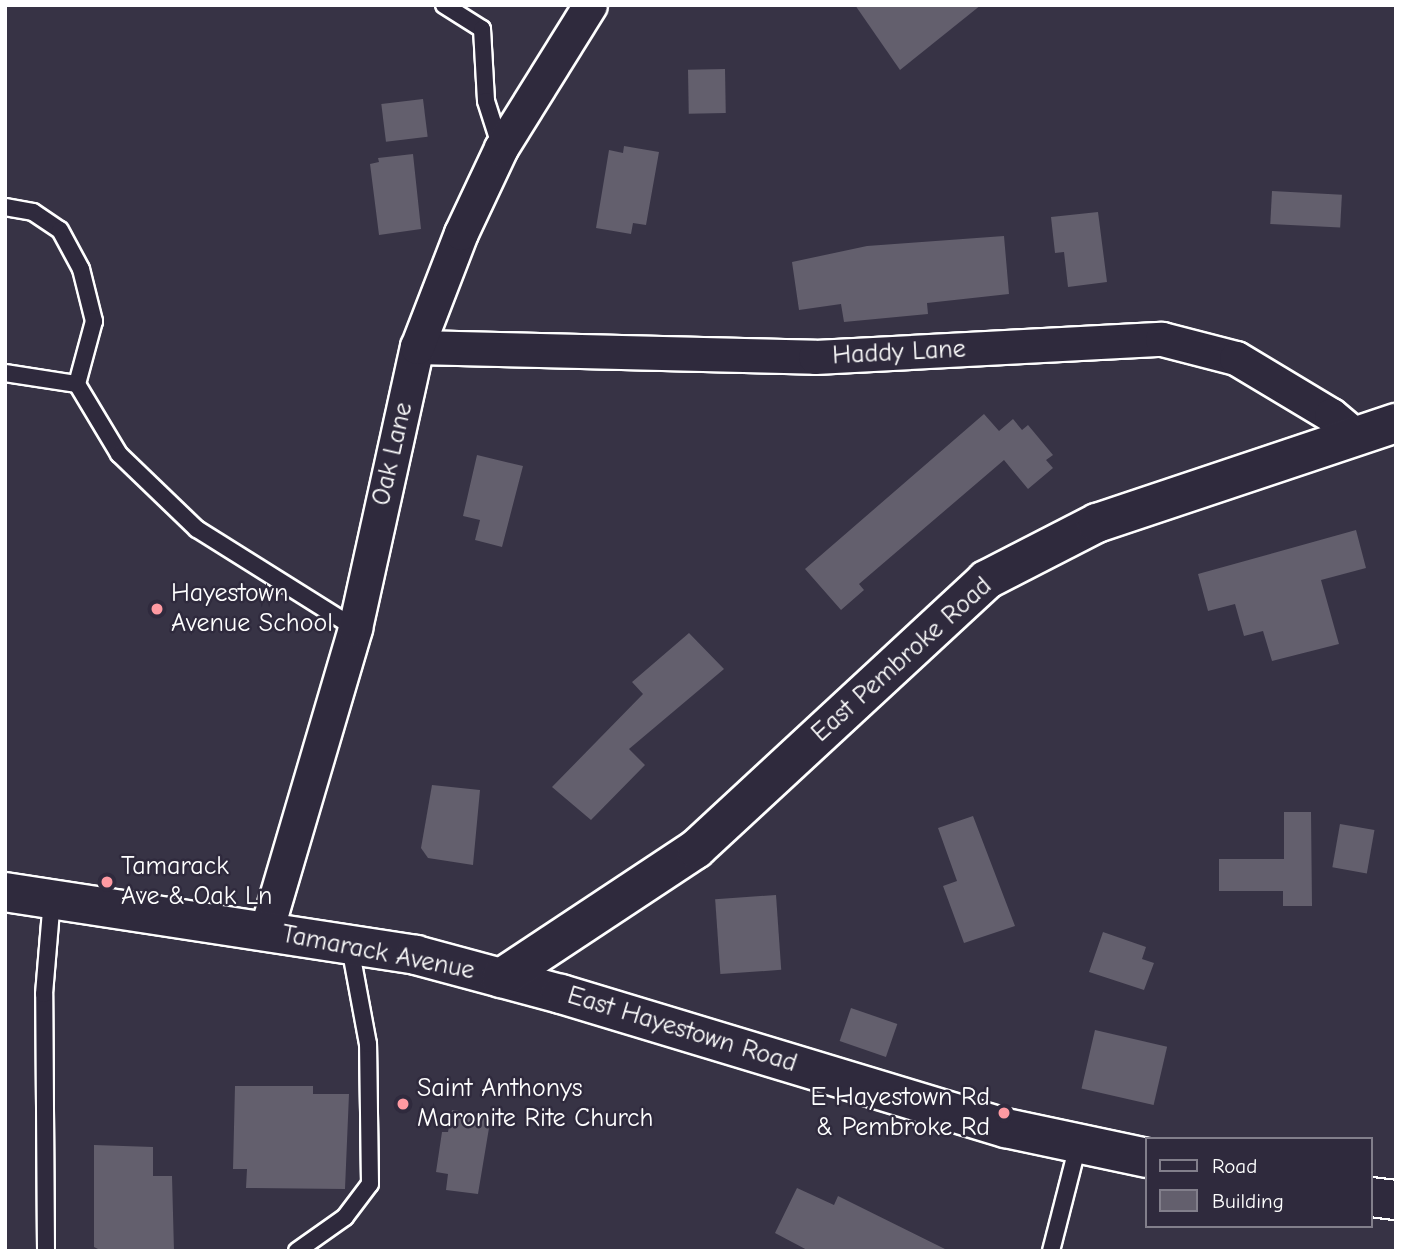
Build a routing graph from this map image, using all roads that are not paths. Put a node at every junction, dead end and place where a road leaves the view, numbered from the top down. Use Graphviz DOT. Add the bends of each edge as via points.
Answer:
graph roads {
  1 [pos="444,5"];
  2 [pos="590,5"];
  3 [pos="501,148"];
  4 [pos="5,207"];
  5 [pos="417,347"];
  6 [pos="5,373"];
  7 [pos="77,384"];
  8 [pos="1396,423"];
  9 [pos="1355,435"];
  10 [pos="355,628"];
  11 [pos="5,892"];
  12 [pos="52,899"];
  13 [pos="266,931"];
  14 [pos="349,944"];
  15 [pos="501,978"];
  16 [pos="1078,1145"];
  17 [pos="1146,1158"];
  18 [pos="1373,1197"];
  19 [pos="1396,1200"];
  20 [pos="46,1251"];
  21 [pos="297,1251"];
  22 [pos="1051,1251"];
  1 -- 3 [label="lane" via="482,29 486,102"];
  2 -- 3 [label="street, Oak Lane"];
  3 -- 5 [label="street, Oak Lane" via="461,233"];
  4 -- 7 [label="lane" via="33,212 60,230 81,269 94,321"];
  5 -- 9 [label="street, Haddy Lane" via="815,357 1162,339 1236,358 1331,415"];
  5 -- 10 [label="street, Oak Lane"];
  6 -- 7 [label="lane"];
  7 -- 10 [label="lane" via="119,454 197,529"];
  8 -- 9 [label="street, East Pembroke Road"];
  9 -- 15 [label="street, East Pembroke Road" via="1097,523 986,580 696,849"];
  10 -- 13 [label="street, Oak Lane"];
  11 -- 12 [label="street, Tamarack Avenue"];
  12 -- 13 [label="street, Tamarack Avenue"];
  12 -- 20 [label="lane" via="44,995"];
  13 -- 14 [label="street, Tamarack Avenue"];
  14 -- 15 [label="street, Tamarack Avenue" via="416,955"];
  14 -- 21 [label="lane" via="368,1044 370,1184 345,1217"];
  15 -- 16 [label="street, East Hayestown Road" via="1006,1128"];
  16 -- 17 [label="street, East Hayestown Road"];
  16 -- 22 [label="lane"];
  18 -- 19 [label="street"];
}
